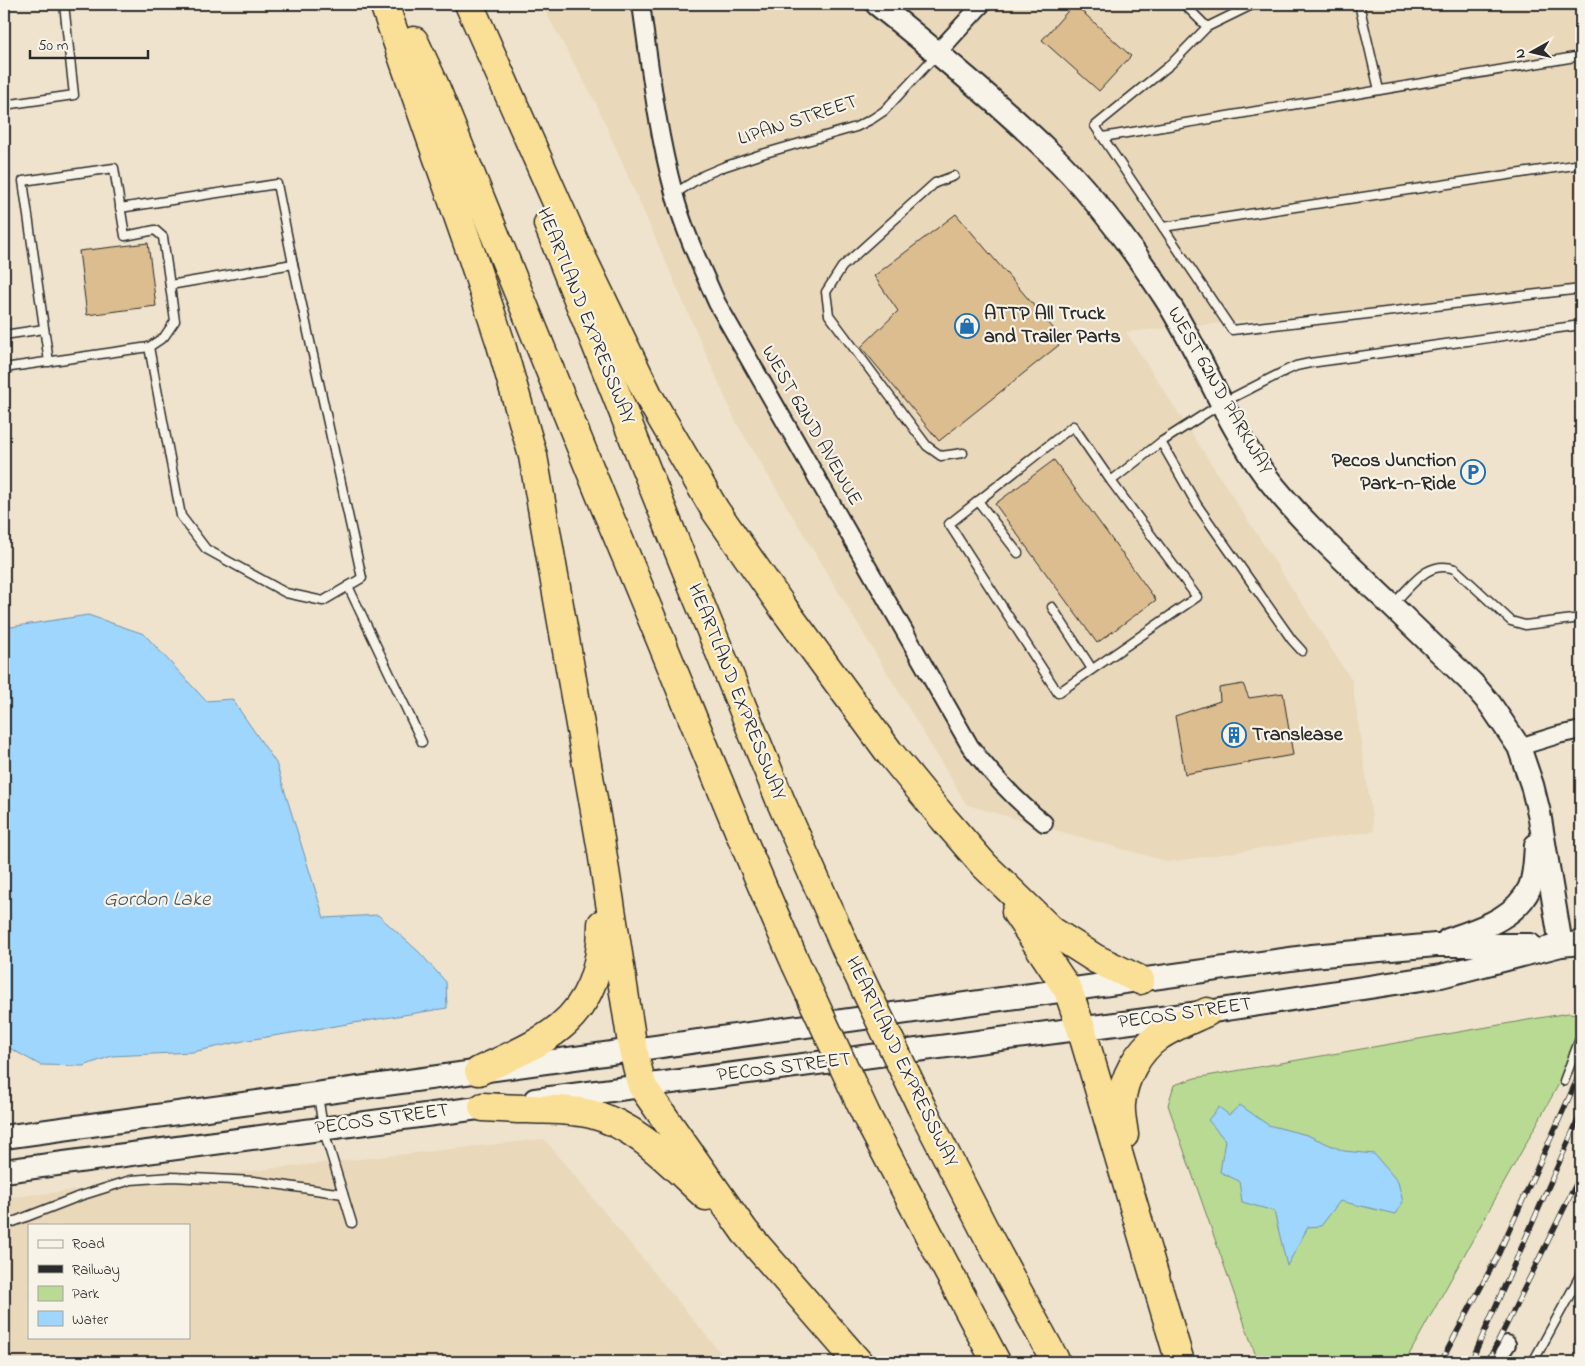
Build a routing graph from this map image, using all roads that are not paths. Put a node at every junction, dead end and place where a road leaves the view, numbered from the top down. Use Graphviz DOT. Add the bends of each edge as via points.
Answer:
graph roads {
  1 [pos="64,4"];
  2 [pos="384,4"];
  3 [pos="396,4"];
  4 [pos="456,4"];
  5 [pos="469,4"];
  6 [pos="641,4"];
  7 [pos="877,4"];
  8 [pos="982,4"];
  9 [pos="1184,4"];
  10 [pos="1254,4"];
  11 [pos="1359,4"];
  12 [pos="1207,27"];
  13 [pos="938,52"];
  14 [pos="1581,56"];
  15 [pos="1379,90"];
  16 [pos="4,105"];
  17 [pos="1103,137"];
  18 [pos="1581,164"];
  19 [pos="954,176"];
  20 [pos="674,194"];
  21 [pos="120,208"];
  22 [pos="1163,227"];
  23 [pos="293,264"];
  24 [pos="170,285"];
  25 [pos="1581,289"];
  26 [pos="1581,325"];
  27 [pos="44,329"];
  28 [pos="5,336"];
  29 [pos="149,347"];
  30 [pos="49,362"];
  31 [pos="4,368"];
  32 [pos="1222,403"];
  33 [pos="1162,442"];
  34 [pos="963,453"];
  35 [pos="1111,481"];
  36 [pos="978,501"];
  37 [pos="1018,553"];
  38 [pos="348,586"];
  39 [pos="1391,605"];
  40 [pos="1052,607"];
  41 [pos="1581,618"];
  42 [pos="1302,651"];
  43 [pos="1092,669"];
  44 [pos="1581,730"];
  45 [pos="422,742"];
  46 [pos="1519,747"];
  47 [pos="1539,813"];
  48 [pos="1044,823"];
  49 [pos="601,845"];
  50 [pos="984,865"];
  51 [pos="1574,944"];
  52 [pos="1436,945"];
  53 [pos="1140,980"];
  54 [pos="1068,990"];
  55 [pos="1207,1012"];
  56 [pos="1082,1028"];
  57 [pos="1581,1036"];
  58 [pos="633,1050"];
  59 [pos="479,1071"];
  60 [pos="1564,1080"];
  61 [pos="642,1086"];
  62 [pos="318,1094"];
  63 [pos="483,1107"];
  64 [pos="323,1128"];
  65 [pos="4,1137"];
  66 [pos="4,1170"];
  67 [pos="343,1194"];
  68 [pos="1132,1196"];
  69 [pos="4,1224"];
  70 [pos="352,1224"];
  71 [pos="745,1232"];
  72 [pos="1581,1274"];
  73 [pos="1507,1344"];
  74 [pos="858,1362"];
  75 [pos="996,1362"];
  76 [pos="1056,1362"];
  77 [pos="1180,1362"];
  78 [pos="1495,1362"];
  79 [pos="1533,1362"];
  1 -- 16 [label="lane" via="74,95"];
  2 -- 49 [label="highway" via="488,303 533,456"];
  3 -- 75 [label="highway, bridge" via="434,84 731,814 796,964 867,1117"];
  4 -- 76 [label="highway, HEARTLAND EXPRESSWAY, bridge" via="778,792 847,951 921,1106"];
  5 -- 50 [label="highway" via="574,241 649,397 715,510 889,752"];
  6 -- 20 [label="street, WEST 62ND AVENUE" via="658,118"];
  7 -- 13 [label="main road, WEST 62ND PARKWAY"];
  8 -- 13 [label="street, LIPAN STREET"];
  9 -- 12 [label="lane"];
  10 -- 12 [label="lane"];
  11 -- 15 [label="lane"];
  12 -- 17 [label="lane" via="1171,64 1095,126"];
  13 -- 20 [label="lane, LIPAN STREET" via="884,111 872,119 723,167"];
  13 -- 32 [label="main road, WEST 62ND PARKWAY" via="1051,154 1101,209 1166,299"];
  14 -- 15 [label="lane"];
  15 -- 17 [label="lane"];
  17 -- 22 [label="lane"];
  18 -- 22 [label="lane"];
  19 -- 34 [label="lane" via="935,184 842,267 826,292 829,315 926,446 941,456"];
  20 -- 48 [label="street, WEST 62ND AVENUE" via="696,256 718,303 970,746 1004,787"];
  21 -- 23 [label="lane" via="277,184"];
  21 -- 24 [label="lane" via="125,236 156,230 163,237"];
  21 -- 27 [label="lane" via="114,168 23,181"];
  22 -- 25 [label="lane" via="1232,330"];
  23 -- 24 [label="lane"];
  23 -- 38 [label="lane" via="362,578"];
  24 -- 29 [label="lane" via="175,321 164,337"];
  26 -- 32 [label="lane" via="1296,366"];
  27 -- 28 [label="lane"];
  27 -- 30 [label="lane"];
  29 -- 30 [label="lane"];
  29 -- 38 [label="lane" via="182,516 206,549 286,593 323,601"];
  30 -- 31 [label="lane"];
  32 -- 33 [label="lane"];
  32 -- 39 [label="main road, WEST 62ND PARKWAY" via="1246,448 1266,476 1331,548"];
  33 -- 35 [label="lane"];
  33 -- 42 [label="lane" via="1198,505"];
  35 -- 36 [label="lane" via="1073,426"];
  35 -- 43 [label="lane" via="1197,597"];
  36 -- 37 [label="lane"];
  36 -- 43 [label="lane" via="949,524 1058,693"];
  38 -- 45 [label="lane"];
  39 -- 41 [label="lane" via="1430,569 1446,566 1455,569 1511,621 1525,625"];
  39 -- 46 [label="main road, WEST 62ND PARKWAY" via="1472,683"];
  40 -- 43 [label="lane"];
  44 -- 46 [label="street"];
  46 -- 47 [label="main road, WEST 62ND PARKWAY"];
  47 -- 51 [label="main road, WEST 62ND PARKWAY"];
  47 -- 52 [label="main road" via="1533,874 1524,898 1516,908 1486,926"];
  49 -- 58 [label="highway"];
  49 -- 59 [label="highway" via="602,942 599,964 588,993 561,1027"];
  50 -- 53 [label="highway" via="1052,931 1096,959"];
  50 -- 54 [label="highway"];
  51 -- 52 [label="main road, PECOS STREET"];
  51 -- 55 [label="main road, PECOS STREET" via="1441,976"];
  52 -- 53 [label="main road, PECOS STREET" via="1312,956"];
  53 -- 54 [label="main road, PECOS STREET"];
  54 -- 56 [label="highway"];
  54 -- 58 [label="main road, PECOS STREET"];
  55 -- 56 [label="main road, PECOS STREET"];
  55 -- 68 [label="highway" via="1152,1042 1133,1065 1125,1083 1121,1106"];
  56 -- 61 [label="main road, PECOS STREET"];
  56 -- 68 [label="highway"];
  57 -- 60 [label="lane"];
  58 -- 59 [label="main road, PECOS STREET"];
  58 -- 61 [label="highway"];
  59 -- 62 [label="main road, PECOS STREET"];
  61 -- 63 [label="main road, PECOS STREET"];
  61 -- 71 [label="highway"];
  62 -- 64 [label="lane"];
  62 -- 65 [label="main road, PECOS STREET"];
  63 -- 64 [label="main road, PECOS STREET"];
  63 -- 71 [label="highway" via="569,1110 592,1114 621,1126 654,1148"];
  64 -- 66 [label="main road, PECOS STREET"];
  64 -- 67 [label="lane"];
  67 -- 69 [label="lane" via="254,1181 172,1176 130,1180"];
  67 -- 70 [label="lane"];
  68 -- 77 [label="highway"];
  71 -- 74 [label="highway"];
  72 -- 79 [label="lane"];
  73 -- 78 [label="street"];
}
